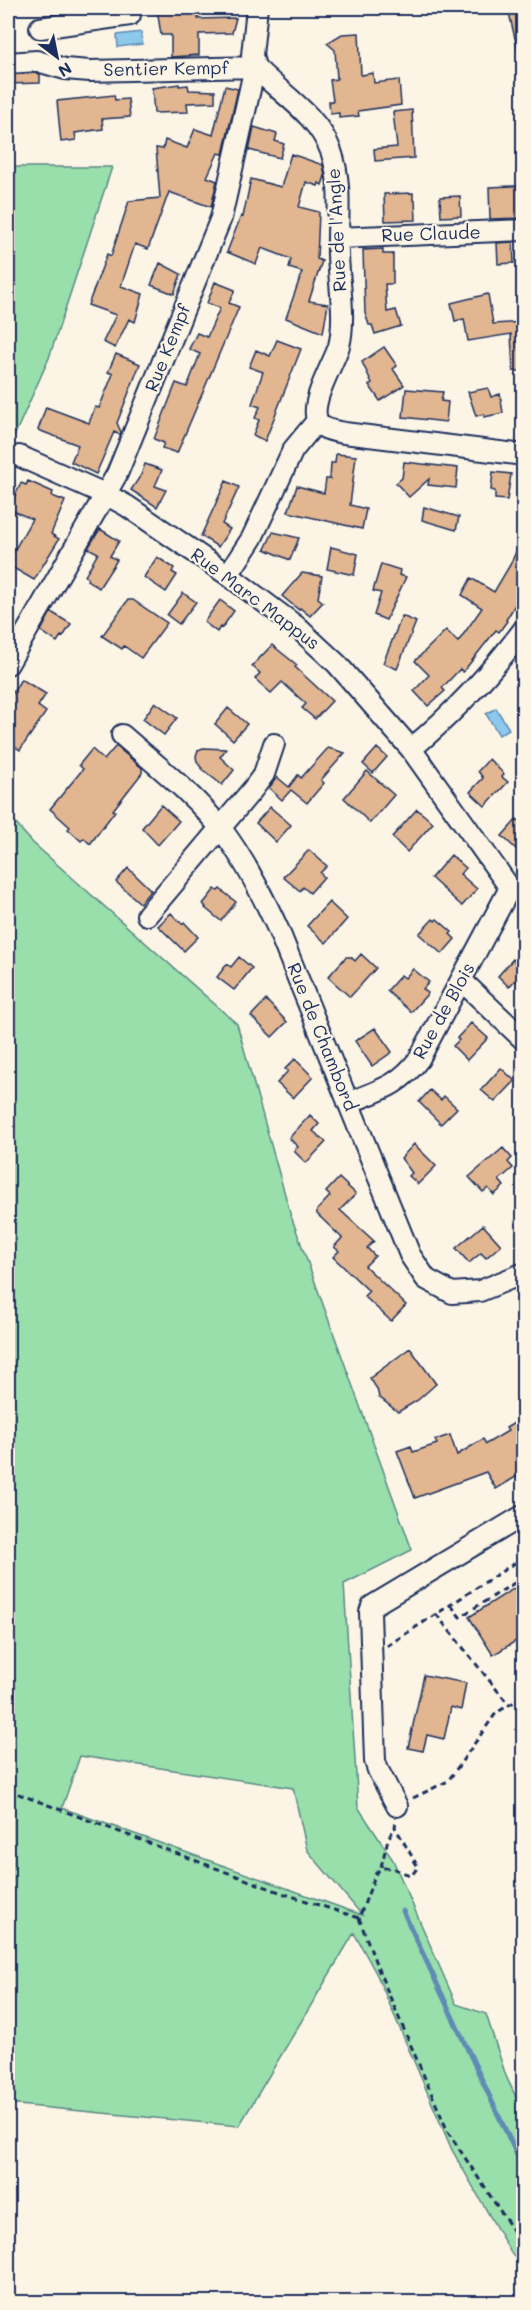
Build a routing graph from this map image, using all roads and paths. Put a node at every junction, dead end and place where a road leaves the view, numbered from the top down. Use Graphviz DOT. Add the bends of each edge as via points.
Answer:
graph roads {
  1 [pos="129,8"];
  2 [pos="258,8"];
  3 [pos="40,28"];
  4 [pos="8,63"];
  5 [pos="255,67"];
  6 [pos="524,230"];
  7 [pos="338,237"];
  8 [pos="317,421"];
  9 [pos="524,455"];
  10 [pos="19,456"];
  11 [pos="107,495"];
  12 [pos="228,575"];
  13 [pos="524,629"];
  14 [pos="8,664"];
  15 [pos="122,735"];
  16 [pos="274,744"];
  17 [pos="411,749"];
  18 [pos="220,828"];
  19 [pos="517,888"];
  20 [pos="147,915"];
  21 [pos="461,980"];
  22 [pos="524,1040"];
  23 [pos="348,1103"];
  24 [pos="524,1273"];
  25 [pos="524,1515"];
  26 [pos="524,1557"];
  27 [pos="524,1577"];
  28 [pos="451,1605"];
  29 [pos="436,1614"];
  30 [pos="370,1657"];
  31 [pos="524,1696"];
  32 [pos="509,1705"];
  33 [pos="8,1790"];
  34 [pos="397,1806"];
  35 [pos="395,1827"];
  36 [pos="381,1868"];
  37 [pos="359,1918"];
  38 [pos="524,2247"];
  1 -- 3 [label="street" via="130,15"];
  2 -- 5 [label="street, Rue Kempf" via="252,55"];
  4 -- 5 [label="street, Sentier Kempf" via="37,61 90,71"];
  5 -- 7 [label="street, Rue de l'Angle" via="313,121 330,150 338,186"];
  5 -- 11 [label="street, Rue Kempf" via="222,218"];
  6 -- 7 [label="street, Rue Claude"];
  7 -- 8 [label="street, Rue de l'Angle" via="339,346 322,388"];
  8 -- 9 [label="street" via="324,429 344,434"];
  8 -- 12 [label="street" via="293,450 252,538"];
  10 -- 11 [label="street, Rue Marc Mappus"];
  11 -- 12 [label="street, Rue Marc Mappus"];
  11 -- 14 [label="street, Rue Kempf"];
  12 -- 17 [label="street, Rue Marc Mappus" via="296,626 337,664"];
  13 -- 17 [label="street" via="467,699"];
  15 -- 18 [label="street, Rue de Chambord" via="186,791"];
  16 -- 18 [label="street" via="264,774"];
  17 -- 19 [label="street, Rue Marc Mappus"];
  18 -- 20 [label="street"];
  18 -- 23 [label="street, Rue de Chambord" via="237,850 278,929"];
  19 -- 21 [label="street, Rue de Blois"];
  21 -- 22 [label="street"];
  21 -- 23 [label="street, Rue de Blois" via="410,1071 398,1082"];
  23 -- 24 [label="street, Rue de Chambord" via="410,1255 426,1279 452,1293 480,1291"];
  25 -- 30 [label="street" via="372,1606"];
  26 -- 28 [label="path"];
  27 -- 28 [label="path" via="460,1617"];
  28 -- 29 [label="path"];
  29 -- 30 [label="path"];
  29 -- 32 [label="path"];
  30 -- 34 [label="street" via="375,1761"];
  31 -- 32 [label="path"];
  32 -- 34 [label="path" via="496,1713 448,1781"];
  33 -- 37 [label="path"];
  34 -- 35 [label="path"];
  35 -- 36 [label="path"];
  35 -- 36 [label="path" via="418,1867 412,1875 393,1867"];
  36 -- 37 [label="path"];
  37 -- 38 [label="path" via="448,2132"];
}
